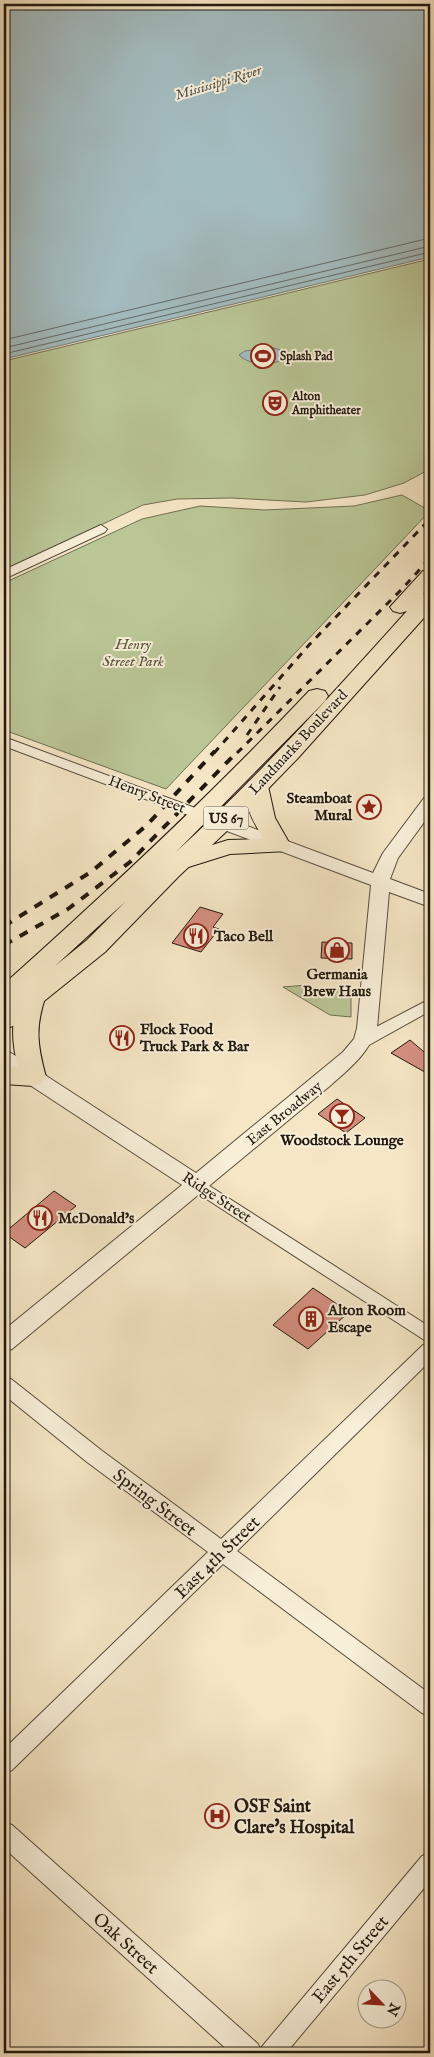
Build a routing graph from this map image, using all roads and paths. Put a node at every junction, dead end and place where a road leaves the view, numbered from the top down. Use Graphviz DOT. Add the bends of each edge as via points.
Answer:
graph roads {
  1 [pos="101,529"];
  2 [pos="4,575"];
  3 [pos="430,575"];
  4 [pos="430,599"];
  5 [pos="4,741"];
  6 [pos="257,786"];
  7 [pos="430,802"];
  8 [pos="211,820"];
  9 [pos="280,846"];
  10 [pos="179,863"];
  11 [pos="380,882"];
  12 [pos="430,901"];
  13 [pos="15,992"];
  14 [pos="430,1004"];
  15 [pos="4,1020"];
  16 [pos="363,1041"];
  17 [pos="4,1058"];
  18 [pos="4,1075"];
  19 [pos="33,1077"];
  20 [pos="197,1184"];
  21 [pos="430,1336"];
  22 [pos="4,1343"];
  23 [pos="430,1350"];
  24 [pos="4,1384"];
  25 [pos="222,1552"];
  26 [pos="430,1706"];
  27 [pos="4,1763"];
  28 [pos="4,1833"];
  29 [pos="430,1864"];
  30 [pos="250,2053"];
  31 [pos="270,2053"];
  1 -- 2 [label="street"];
  3 -- 8 [label="highway, Landmarks Boulevard / US 67" via="271,745"];
  4 -- 6 [label="highway, Landmarks Boulevard / US 67"];
  5 -- 8 [label="street, Henry Street"];
  6 -- 8 [label="highway, Landmarks Boulevard / US 67"];
  6 -- 9 [label="main road" via="262,818"];
  7 -- 11 [label="street, East Broadway" via="389,856"];
  8 -- 9 [label="street, Henry Street"];
  8 -- 10 [label="highway, Landmarks Boulevard / US 67"];
  8 -- 13 [label="highway, Landmarks Boulevard / US 67" via="128,886"];
  9 -- 10 [label="main road" via="228,847"];
  9 -- 11 [label="street, Henry Street"];
  10 -- 13 [label="highway, Landmarks Boulevard / US 67" via="96,946"];
  11 -- 12 [label="street, Henry Street"];
  11 -- 16 [label="street, East Broadway" via="370,1005"];
  13 -- 15 [label="highway, Landmarks Boulevard / US 67"];
  13 -- 19 [label="main road"];
  14 -- 16 [label="street"];
  16 -- 20 [label="street, East Broadway" via="324,1080"];
  17 -- 19 [label="street, Ridge Street"];
  18 -- 19 [label="main road"];
  19 -- 20 [label="street, Ridge Street"];
  20 -- 21 [label="street, Ridge Street"];
  20 -- 22 [label="street, East Broadway"];
  23 -- 25 [label="street, East 4th Street"];
  24 -- 25 [label="street, Spring Street"];
  25 -- 26 [label="street, Spring Street"];
  25 -- 27 [label="street, East 4th Street"];
  28 -- 30 [label="street, Oak Street"];
  29 -- 31 [label="street, East 5th Street"];
}
